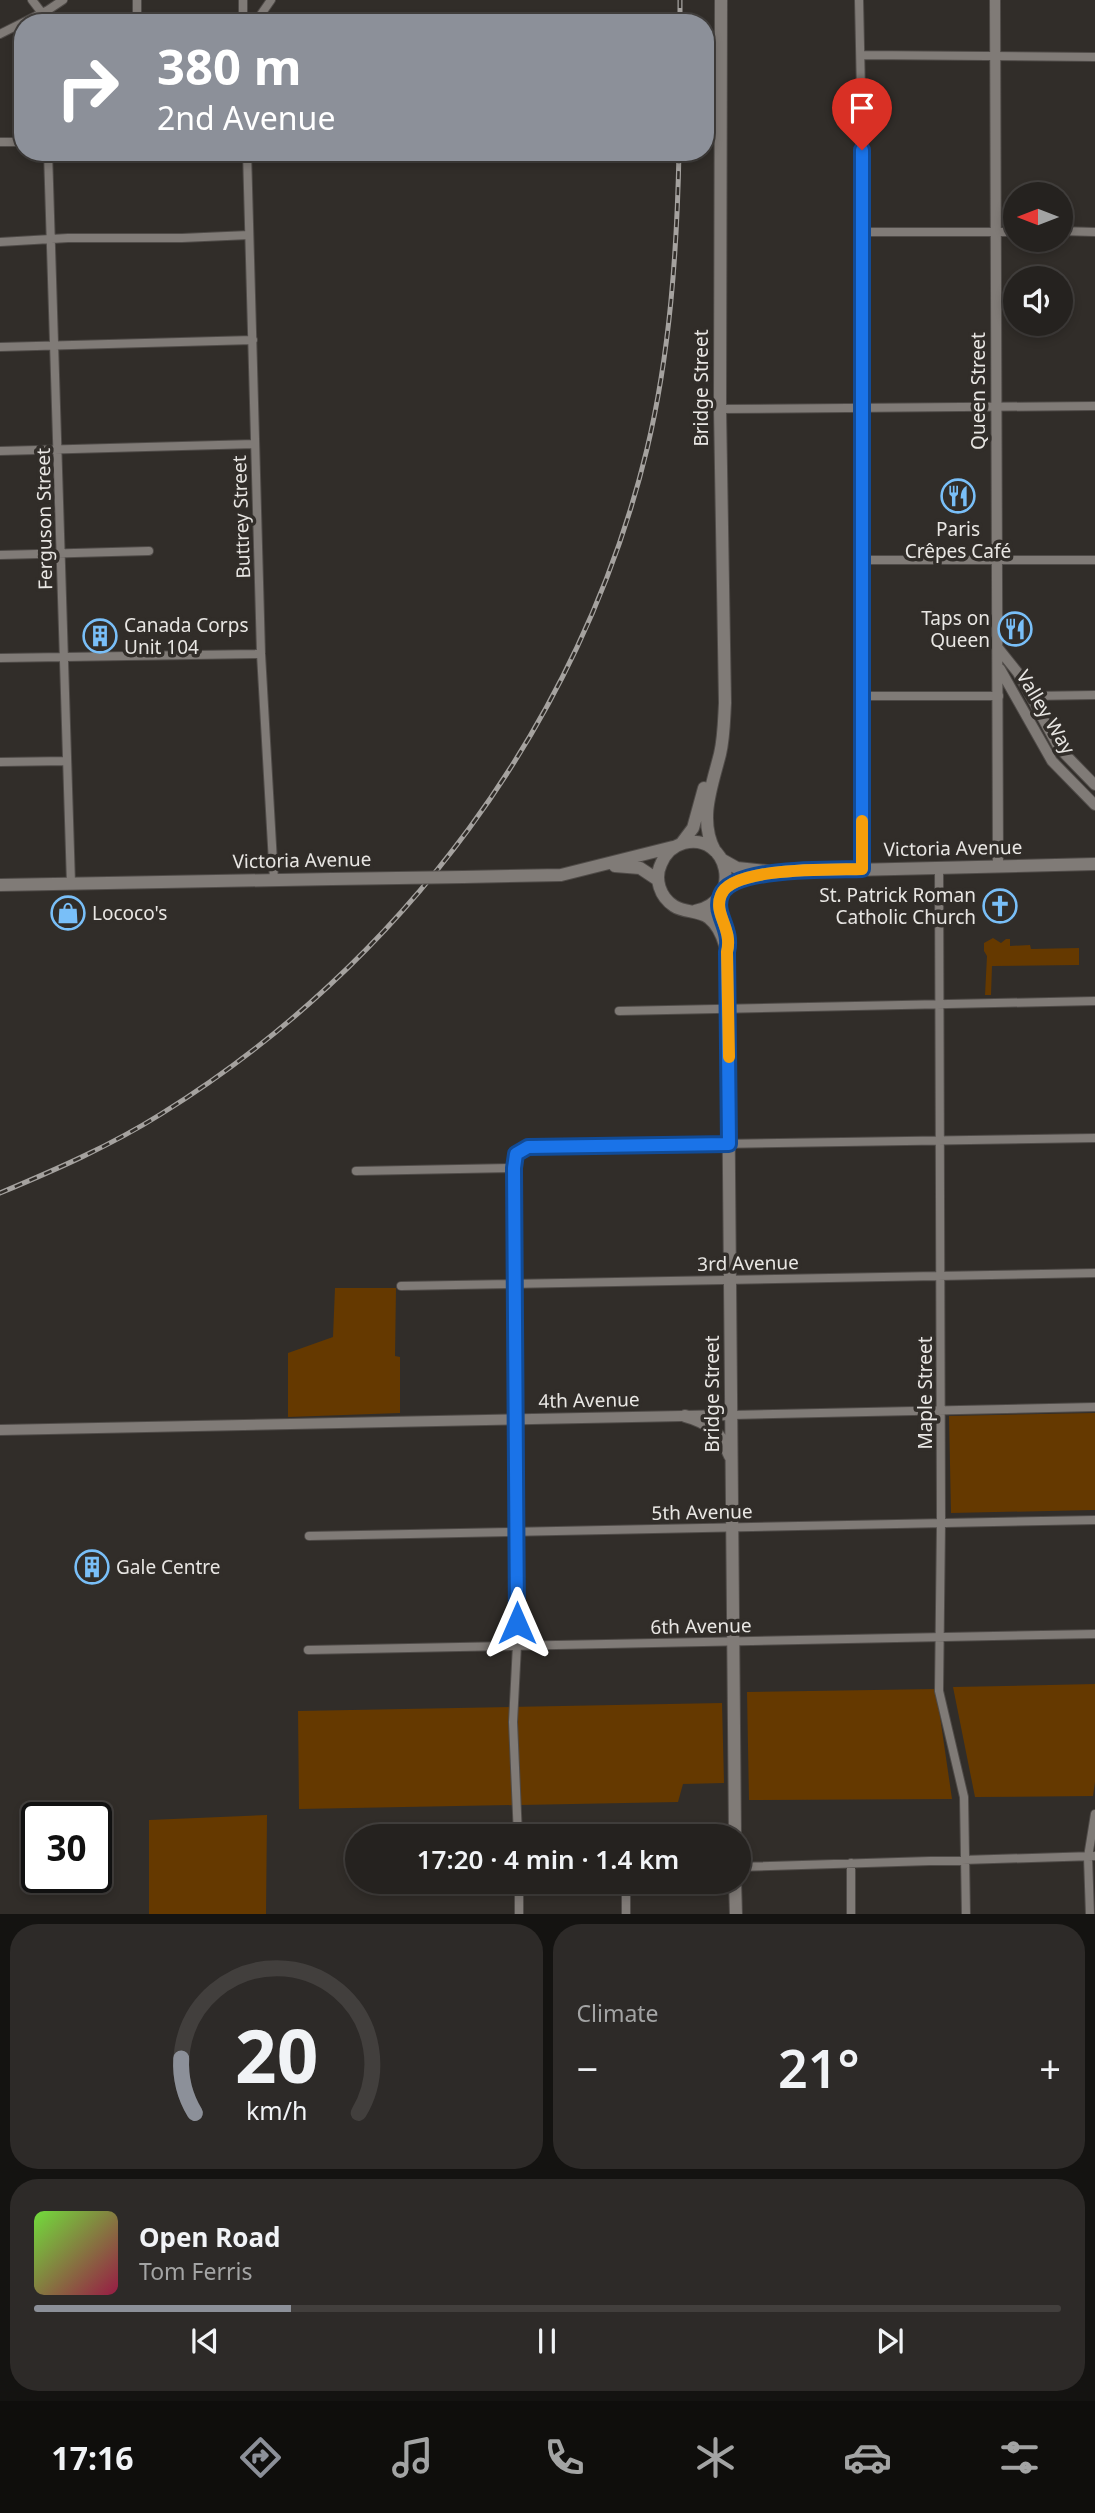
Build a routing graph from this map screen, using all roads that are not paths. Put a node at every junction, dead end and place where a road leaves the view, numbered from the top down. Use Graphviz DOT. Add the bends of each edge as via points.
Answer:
graph roads {
  1 [pos="32,0"];
  2 [pos="63,0"];
  3 [pos="720,0"];
  4 [pos="859,0"];
  5 [pos="995,0"];
  6 [pos="43,13"];
  7 [pos="860,55"];
  8 [pos="994,57"];
  9 [pos="1095,57"];
  10 [pos="48,161"];
  11 [pos="247,161"];
  12 [pos="1073,231"];
  13 [pos="864,232"];
  14 [pos="996,232"];
  15 [pos="1003,232"];
  16 [pos="1095,232"];
  17 [pos="249,235"];
  18 [pos="51,240"];
  19 [pos="0,242"];
  20 [pos="253,340"];
  21 [pos="54,345"];
  22 [pos="0,347"];
  23 [pos="996,405"];
  24 [pos="1095,406"];
  25 [pos="863,407"];
  26 [pos="720,409"];
  27 [pos="255,444"];
  28 [pos="58,449"];
  29 [pos="0,450"];
  30 [pos="149,551"];
  31 [pos="61,552"];
  32 [pos="0,555"];
  33 [pos="863,560"];
  34 [pos="1095,560"];
  35 [pos="997,561"];
  36 [pos="998,648"];
  37 [pos="261,654"];
  38 [pos="63,656"];
  39 [pos="0,658"];
  40 [pos="999,666"];
  41 [pos="1095,695"];
  42 [pos="863,696"];
  43 [pos="999,696"];
  44 [pos="1031,696"];
  45 [pos="66,761"];
  46 [pos="0,762"];
  47 [pos="713,774"];
  48 [pos="1095,785"];
  49 [pos="1095,805"];
  50 [pos="678,846"];
  51 [pos="718,855"];
  52 [pos="1095,864"];
  53 [pos="604,866"];
  54 [pos="998,867"];
  55 [pos="939,868"];
  56 [pos="862,869"];
  57 [pos="771,872"];
  58 [pos="274,880"];
  59 [pos="658,880"];
  60 [pos="71,884"];
  61 [pos="0,885"];
  62 [pos="721,894"];
  63 [pos="695,911"];
  64 [pos="727,952"];
  65 [pos="1095,1001"];
  66 [pos="938,1004"];
  67 [pos="729,1008"];
  68 [pos="619,1011"];
  69 [pos="1095,1138"];
  70 [pos="940,1140"];
  71 [pos="729,1144"];
  72 [pos="514,1168"];
  73 [pos="356,1171"];
  74 [pos="1095,1273"];
  75 [pos="940,1276"];
  76 [pos="730,1279"];
  77 [pos="515,1284"];
  78 [pos="401,1286"];
  79 [pos="1095,1407"];
  80 [pos="940,1410"];
  81 [pos="732,1415"];
  82 [pos="685,1416"];
  83 [pos="516,1419"];
  84 [pos="0,1430"];
  85 [pos="732,1462"];
  86 [pos="1095,1520"];
  87 [pos="941,1523"];
  88 [pos="733,1527"];
  89 [pos="516,1532"];
  90 [pos="309,1536"];
  91 [pos="1095,1634"];
  92 [pos="939,1637"];
  93 [pos="732,1641"];
  94 [pos="517,1645"];
  95 [pos="308,1650"];
  96 [pos="1095,1814"];
  97 [pos="518,1824"];
  98 [pos="735,1824"];
  99 [pos="1092,1856"];
  100 [pos="966,1861"];
  101 [pos="851,1863"];
  102 [pos="751,1867"];
  103 [pos="519,1894"];
  104 [pos="626,1894"];
  105 [pos="735,1894"];
  106 [pos="519,1914"];
  107 [pos="626,1914"];
  108 [pos="736,1914"];
  109 [pos="851,1914"];
  110 [pos="966,1914"];
  111 [pos="1090,1914"];
  1 -- 6 [label="street"];
  2 -- 6 [label="street"];
  3 -- 26 [label="main road, Bridge Street"];
  4 -- 7 [label="street"];
  5 -- 8 [label="street, Queen Street"];
  7 -- 8 [label="street"];
  7 -- 13 [label="street"];
  8 -- 9 [label="street"];
  8 -- 14 [label="street, Queen Street"];
  10 -- 18 [label="street, Ferguson Street"];
  11 -- 17 [label="street, Buttrey Street"];
  12 -- 16 [label="street"];
  13 -- 14 [label="street"];
  13 -- 25 [label="street"];
  14 -- 15 [label="street"];
  14 -- 23 [label="street, Queen Street"];
  17 -- 18 [label="street"];
  17 -- 20 [label="street, Buttrey Street"];
  18 -- 19 [label="street"];
  18 -- 21 [label="street, Ferguson Street"];
  20 -- 21 [label="street"];
  20 -- 27 [label="street, Buttrey Street"];
  21 -- 22 [label="street"];
  21 -- 28 [label="street, Ferguson Street"];
  23 -- 24 [label="street"];
  23 -- 25 [label="street"];
  23 -- 35 [label="street, Queen Street"];
  25 -- 26 [label="street"];
  25 -- 33 [label="street"];
  26 -- 47 [label="main road, Bridge Street" via="725,703 722,744"];
  27 -- 28 [label="street"];
  27 -- 37 [label="street, Buttrey Street"];
  28 -- 29 [label="street"];
  28 -- 31 [label="street, Ferguson Street"];
  30 -- 31 [label="street"];
  31 -- 32 [label="street"];
  31 -- 38 [label="street, Ferguson Street"];
  33 -- 35 [label="street"];
  33 -- 42 [label="street"];
  34 -- 35 [label="street"];
  35 -- 36 [label="street, Queen Street"];
  36 -- 40 [label="street, Queen Street"];
  36 -- 44 [label="street, Valley Way"];
  37 -- 38 [label="street"];
  37 -- 58 [label="street, Buttrey Street"];
  38 -- 39 [label="street"];
  38 -- 45 [label="street, Ferguson Street"];
  40 -- 43 [label="street, Queen Street"];
  40 -- 49 [label="street, Valley Way" via="1052,761"];
  41 -- 44 [label="street"];
  42 -- 43 [label="street"];
  42 -- 56 [label="street"];
  43 -- 54 [label="street, Queen Street"];
  44 -- 48 [label="street, Valley Way" via="1059,748"];
  45 -- 46 [label="street"];
  45 -- 60 [label="street, Ferguson Street"];
  47 -- 50 [label="main road, Bridge Street" via="703,791 694,828"];
  47 -- 51 [label="main road, Bridge Street" via="708,831"];
  50 -- 51 [label="main road" via="699,843"];
  50 -- 53 [label="main road, Victoria Avenue"];
  50 -- 59 [label="main road" via="662,861"];
  51 -- 57 [label="main road, Victoria Avenue" via="737,868"];
  51 -- 62 [label="main road" via="726,875"];
  52 -- 54 [label="main road, Victoria Avenue"];
  53 -- 58 [label="main road, Victoria Avenue, bridge" via="561,875"];
  53 -- 59 [label="main road, Victoria Avenue" via="640,868"];
  54 -- 55 [label="main road, Victoria Avenue"];
  55 -- 56 [label="main road, Victoria Avenue"];
  55 -- 66 [label="street, Maple Street"];
  56 -- 57 [label="main road, Victoria Avenue"];
  57 -- 62 [label="main road, Victoria Avenue" via="737,882"];
  58 -- 60 [label="main road, Victoria Avenue"];
  59 -- 63 [label="main road" via="666,899"];
  60 -- 61 [label="main road, Victoria Avenue"];
  62 -- 63 [label="main road"];
  62 -- 64 [label="main road, Bridge Street" via="720,914 729,936"];
  63 -- 64 [label="main road, Bridge Street" via="716,925"];
  64 -- 67 [label="main road, Bridge Street"];
  65 -- 66 [label="street"];
  66 -- 67 [label="street"];
  66 -- 70 [label="street, Maple Street"];
  67 -- 68 [label="street"];
  67 -- 71 [label="main road, Bridge Street"];
  69 -- 70 [label="street"];
  70 -- 71 [label="street"];
  70 -- 75 [label="street, Maple Street"];
  71 -- 72 [label="street" via="531,1147 516,1154"];
  71 -- 76 [label="main road, Bridge Street"];
  72 -- 73 [label="street"];
  72 -- 77 [label="street"];
  74 -- 75 [label="street, 3rd Avenue"];
  75 -- 76 [label="street, 3rd Avenue"];
  75 -- 80 [label="street, Maple Street"];
  76 -- 77 [label="street, 3rd Avenue"];
  76 -- 81 [label="main road, Bridge Street"];
  77 -- 78 [label="street, 3rd Avenue"];
  77 -- 83 [label="street"];
  79 -- 80 [label="street, 4th Avenue"];
  80 -- 81 [label="street, 4th Avenue"];
  80 -- 87 [label="street, Maple Street"];
  81 -- 82 [label="street, 4th Avenue"];
  81 -- 85 [label="main road, Bridge Street"];
  82 -- 83 [label="street, 4th Avenue"];
  82 -- 85 [label="main road" via="704,1421 716,1432"];
  83 -- 84 [label="street, 4th Avenue"];
  83 -- 89 [label="street"];
  85 -- 88 [label="main road, Bridge Street"];
  86 -- 87 [label="street, 5th Avenue"];
  87 -- 88 [label="street, 5th Avenue"];
  87 -- 92 [label="street, Maple Street"];
  88 -- 89 [label="street, 5th Avenue"];
  88 -- 93 [label="main road, Bridge Street"];
  89 -- 90 [label="street, 5th Avenue"];
  89 -- 94 [label="street"];
  91 -- 92 [label="street, 6th Avenue"];
  92 -- 93 [label="street, 6th Avenue"];
  92 -- 100 [label="street, Maple Street" via="939,1691 964,1797"];
  93 -- 94 [label="street, 6th Avenue"];
  93 -- 98 [label="main road, Bridge Street"];
  94 -- 95 [label="street, 6th Avenue"];
  94 -- 97 [label="street" via="513,1722"];
  96 -- 99 [label="street"];
  99 -- 100 [label="street"];
  99 -- 111 [label="street"];
  100 -- 101 [label="street"];
  100 -- 110 [label="street, Maple Street"];
  101 -- 102 [label="street"];
  101 -- 109 [label="street"];
  103 -- 106 [label="street"];
  104 -- 107 [label="street"];
  105 -- 108 [label="main road"];
}
